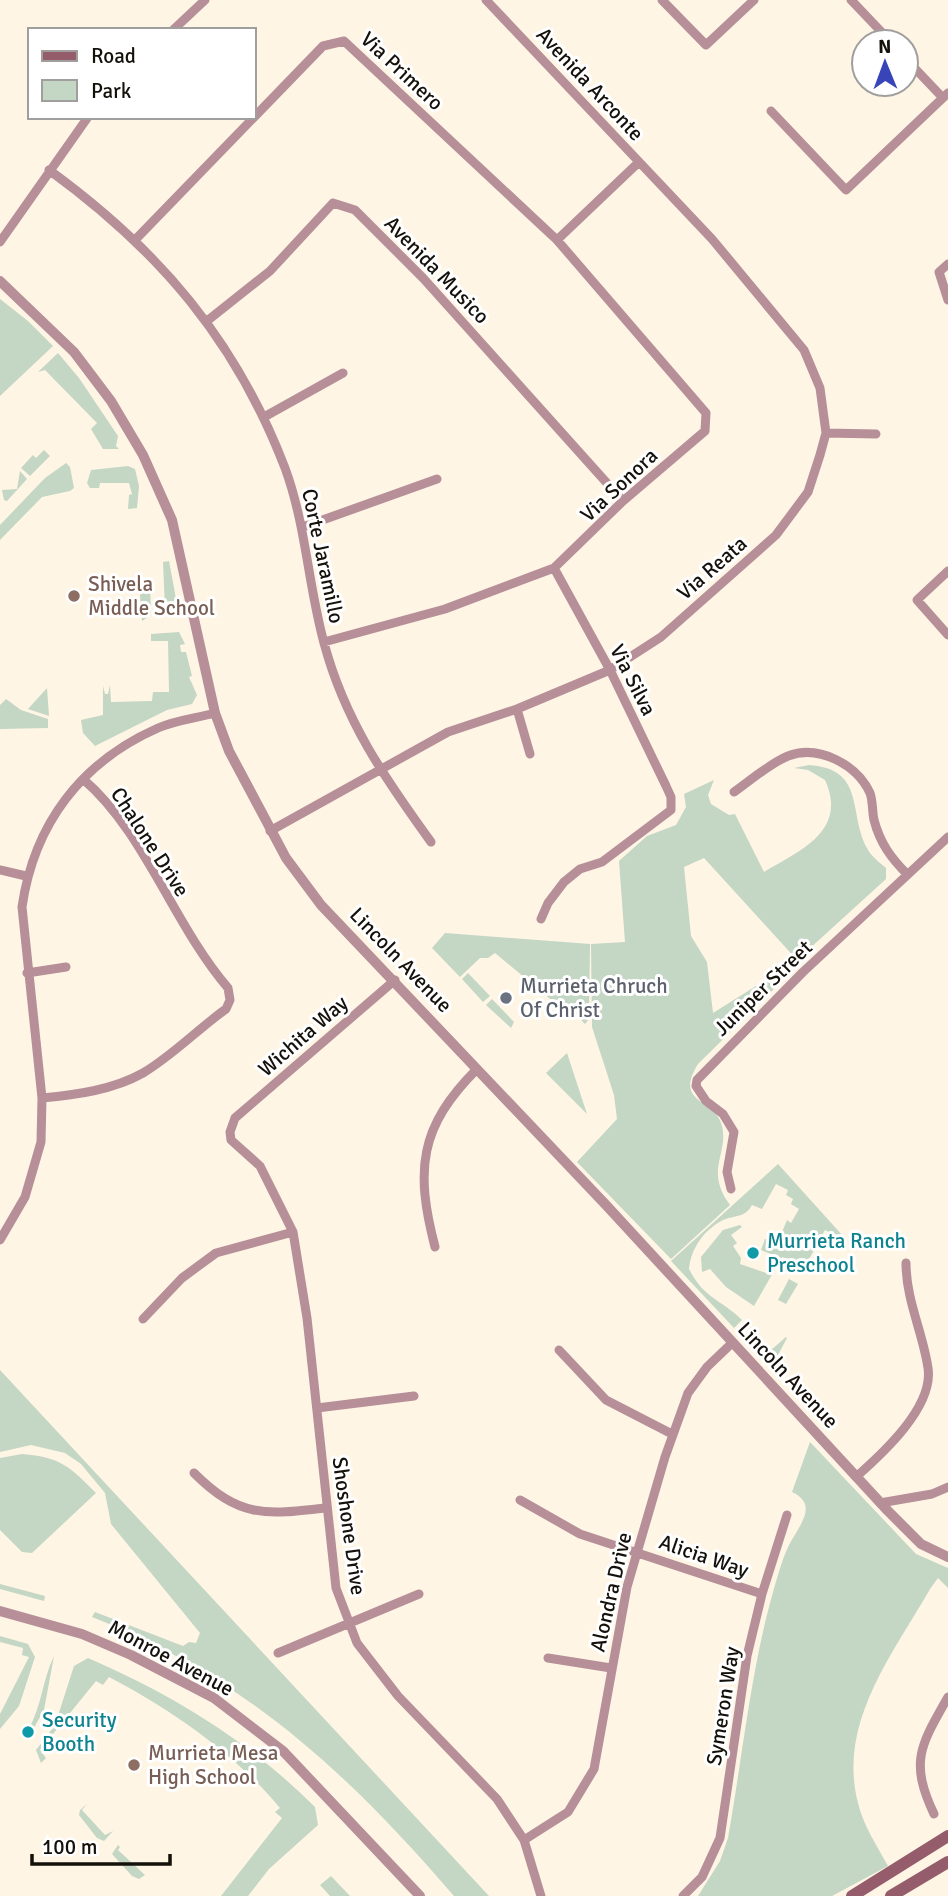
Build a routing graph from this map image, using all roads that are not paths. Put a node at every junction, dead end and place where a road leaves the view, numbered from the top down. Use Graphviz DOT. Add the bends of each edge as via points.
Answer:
graph roads {
  1 [pos="205,0"];
  2 [pos="486,0"];
  3 [pos="662,0"];
  4 [pos="754,0"];
  5 [pos="851,0"];
  6 [pos="175,28"];
  7 [pos="878,28"];
  8 [pos="920,72"];
  9 [pos="945,95"];
  10 [pos="771,111"];
  11 [pos="256,115"];
  12 [pos="87,119"];
  13 [pos="252,119"];
  14 [pos="639,162"];
  15 [pos="49,170"];
  16 [pos="135,240"];
  17 [pos="558,240"];
  18 [pos="0,242"];
  19 [pos="948,264"];
  20 [pos="0,281"];
  21 [pos="948,300"];
  22 [pos="207,321"];
  23 [pos="343,373"];
  24 [pos="264,417"];
  25 [pos="826,433"];
  26 [pos="876,434"];
  27 [pos="436,479"];
  28 [pos="623,501"];
  29 [pos="303,527"];
  30 [pos="554,568"];
  31 [pos="948,571"];
  32 [pos="948,635"];
  33 [pos="324,642"];
  34 [pos="610,670"];
  35 [pos="517,709"];
  36 [pos="215,713"];
  37 [pos="530,754"];
  38 [pos="379,770"];
  39 [pos="83,779"];
  40 [pos="734,792"];
  41 [pos="270,831"];
  42 [pos="948,836"];
  43 [pos="431,842"];
  44 [pos="0,870"];
  45 [pos="907,874"];
  46 [pos="26,876"];
  47 [pos="541,919"];
  48 [pos="66,967"];
  49 [pos="27,973"];
  50 [pos="395,980"];
  51 [pos="477,1069"];
  52 [pos="41,1098"];
  53 [pos="235,1118"];
  54 [pos="731,1189"];
  55 [pos="293,1232"];
  56 [pos="0,1240"];
  57 [pos="436,1247"];
  58 [pos="905,1263"];
  59 [pos="143,1319"];
  60 [pos="732,1343"];
  61 [pos="559,1350"];
  62 [pos="414,1396"];
  63 [pos="317,1408"];
  64 [pos="672,1434"];
  65 [pos="194,1473"];
  66 [pos="856,1477"];
  67 [pos="948,1487"];
  68 [pos="520,1500"];
  69 [pos="880,1503"];
  70 [pos="326,1508"];
  71 [pos="788,1515"];
  72 [pos="636,1551"];
  73 [pos="948,1557"];
  74 [pos="419,1594"];
  75 [pos="762,1594"];
  76 [pos="0,1611"];
  77 [pos="350,1624"];
  78 [pos="278,1653"];
  79 [pos="548,1658"];
  80 [pos="611,1668"];
  81 [pos="948,1697"];
  82 [pos="933,1814"];
  83 [pos="948,1836"];
  84 [pos="524,1840"];
  85 [pos="948,1862"];
  86 [pos="420,1896"];
  87 [pos="541,1896"];
  88 [pos="683,1896"];
  89 [pos="852,1896"];
  90 [pos="891,1896"];
  1 -- 6 [label="street"];
  2 -- 14 [label="street, Avenida Arconte"];
  3 -- 4 [label="street" via="706,45"];
  5 -- 7 [label="street"];
  8 -- 9 [label="street"];
  9 -- 10 [label="street" via="846,190"];
  11 -- 17 [label="street, Via Primero" via="323,46 344,41"];
  12 -- 15 [label="street"];
  13 -- 16 [label="street, Via Primero"];
  14 -- 17 [label="street"];
  14 -- 25 [label="street, Via Reata" via="757,290 804,350 820,388"];
  15 -- 16 [label="street, Corte Jaramillo"];
  15 -- 18 [label="street"];
  16 -- 22 [label="street, Corte Jaramillo"];
  17 -- 28 [label="street, Via Sonora" via="706,413 705,431"];
  19 -- 21 [label="street" via="939,272"];
  20 -- 36 [label="street, Lincoln Avenue" via="74,352 144,455 172,520"];
  22 -- 24 [label="street, Corte Jaramillo"];
  22 -- 28 [label="street, Avenida Musico" via="270,271 333,203 355,210 423,278"];
  23 -- 24 [label="street"];
  24 -- 29 [label="street, Corte Jaramillo"];
  25 -- 26 [label="street"];
  25 -- 34 [label="street, Via Reata" via="808,492 776,536 661,637"];
  27 -- 29 [label="street"];
  28 -- 30 [label="street, Via Sonora"];
  29 -- 33 [label="street, Corte Jaramillo"];
  30 -- 33 [label="street, Via Sonora" via="445,609"];
  30 -- 34 [label="street, Via Silva"];
  31 -- 32 [label="street" via="918,600"];
  33 -- 38 [label="street, Corte Jaramillo" via="348,710"];
  34 -- 35 [label="street, Via Reata"];
  34 -- 47 [label="street, Via Silva" via="671,797 669,811 602,862 580,869 564,882"];
  35 -- 37 [label="street"];
  35 -- 38 [label="street, Via Reata" via="448,732"];
  36 -- 39 [label="street" via="160,727 118,749"];
  36 -- 41 [label="street, Lincoln Avenue"];
  38 -- 41 [label="street, Via Reata"];
  38 -- 43 [label="street, Corte Jaramillo"];
  39 -- 46 [label="street" via="59,804"];
  39 -- 52 [label="street, Chalone Drive" via="106,798 183,928 228,988 230,1000 226,1009 142,1073 72,1096"];
  40 -- 45 [label="street" via="790,755 831,757 860,777 871,795 880,840"];
  41 -- 50 [label="street, Lincoln Avenue" via="321,905"];
  42 -- 45 [label="street, Juniper Street"];
  44 -- 46 [label="street"];
  45 -- 54 [label="street, Juniper Street" via="697,1080 699,1094 723,1114 734,1132 727,1172"];
  46 -- 49 [label="street" via="22,906"];
  48 -- 49 [label="street"];
  49 -- 52 [label="street"];
  50 -- 51 [label="street, Lincoln Avenue"];
  50 -- 53 [label="street, Wichita Way"];
  51 -- 57 [label="street" via="450,1095 424,1157 426,1209"];
  51 -- 60 [label="street, Lincoln Avenue"];
  52 -- 56 [label="street" via="41,1142 25,1197"];
  53 -- 55 [label="street, Shoshone Drive" via="231,1140 260,1166"];
  55 -- 59 [label="street" via="216,1254 182,1278"];
  55 -- 63 [label="street, Shoshone Drive"];
  58 -- 66 [label="street" via="929,1372 923,1398 892,1444"];
  60 -- 64 [label="street, Alondra Drive" via="706,1367 688,1394"];
  60 -- 66 [label="street, Lincoln Avenue"];
  61 -- 64 [label="street" via="606,1400"];
  62 -- 63 [label="street"];
  63 -- 70 [label="street, Shoshone Drive"];
  64 -- 72 [label="street, Alondra Drive"];
  65 -- 70 [label="street" via="229,1504 246,1509"];
  66 -- 69 [label="street, Lincoln Avenue"];
  67 -- 69 [label="street"];
  68 -- 72 [label="street, Alicia Way" via="580,1534"];
  69 -- 73 [label="street, Lincoln Avenue" via="921,1544"];
  70 -- 77 [label="street, Shoshone Drive" via="336,1588"];
  71 -- 75 [label="street, Symeron Way"];
  72 -- 75 [label="street, Alicia Way"];
  72 -- 80 [label="street, Alondra Drive"];
  74 -- 77 [label="street"];
  75 -- 88 [label="street, Symeron Way" via="747,1656 720,1838 702,1877"];
  76 -- 86 [label="street, Monroe Avenue" via="82,1634 214,1698 283,1751"];
  77 -- 78 [label="street"];
  77 -- 84 [label="street, Shoshone Drive" via="357,1643 398,1696 497,1800"];
  79 -- 80 [label="street"];
  80 -- 84 [label="street, Alondra Drive" via="594,1769 568,1812"];
  81 -- 82 [label="street" via="923,1741 919,1771"];
  83 -- 89 [label="main road"];
  84 -- 87 [label="street, Shoshone Drive"];
  85 -- 90 [label="main road"];
}
